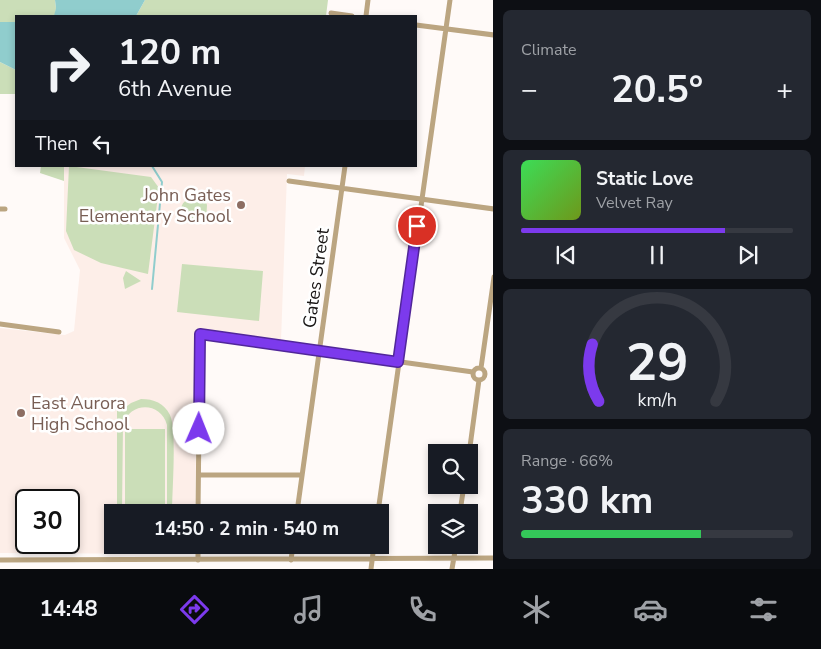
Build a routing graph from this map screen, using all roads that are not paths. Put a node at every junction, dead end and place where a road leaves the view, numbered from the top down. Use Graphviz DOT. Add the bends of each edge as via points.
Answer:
graph roads {
  1 [pos="368,0"];
  2 [pos="450,0"];
  3 [pos="330,13"];
  4 [pos="345,15"];
  5 [pos="366,15"];
  6 [pos="417,25"];
  7 [pos="446,29"];
  8 [pos="493,35"];
  9 [pos="345,167"];
  10 [pos="290,181"];
  11 [pos="342,188"];
  12 [pos="421,200"];
  13 [pos="493,210"];
  14 [pos="493,284"];
  15 [pos="0,324"];
  16 [pos="59,332"];
  17 [pos="320,351"];
  18 [pos="398,362"];
  19 [pos="481,368"];
  20 [pos="473,372"];
  21 [pos="485,374"];
  22 [pos="493,375"];
  23 [pos="479,380"];
  24 [pos="470,444"];
  25 [pos="302,474"];
  26 [pos="199,475"];
  27 [pos="198,504"];
  28 [pos="298,504"];
  29 [pos="379,504"];
  30 [pos="198,554"];
  31 [pos="292,554"];
  32 [pos="373,554"];
  33 [pos="455,554"];
  34 [pos="493,558"];
  35 [pos="372,559"];
  36 [pos="454,559"];
  37 [pos="0,560"];
  38 [pos="198,560"];
  39 [pos="291,560"];
  40 [pos="371,569"];
  41 [pos="452,569"];
  1 -- 5 [label="street"];
  2 -- 7 [label="street"];
  3 -- 4 [label="street"];
  6 -- 7 [label="street"];
  7 -- 8 [label="street"];
  7 -- 12 [label="street"];
  9 -- 11 [label="street, Gates Street"];
  10 -- 11 [label="street"];
  11 -- 12 [label="street"];
  11 -- 17 [label="street, Gates Street"];
  12 -- 13 [label="street"];
  12 -- 18 [label="street"];
  14 -- 19 [label="street"];
  15 -- 16 [label="street"];
  17 -- 18 [label="street"];
  17 -- 25 [label="street, Gates Street"];
  17 -- 26 [label="street" via="200,334"];
  18 -- 20 [label="street"];
  18 -- 29 [label="street"];
  19 -- 20 [label="street"];
  19 -- 21 [label="street"];
  20 -- 23 [label="street"];
  21 -- 22 [label="street"];
  21 -- 23 [label="street"];
  23 -- 24 [label="street"];
  25 -- 26 [label="street"];
  25 -- 28 [label="street, Gates Street"];
  26 -- 27 [label="street"];
  30 -- 38 [label="street"];
  31 -- 39 [label="street"];
  32 -- 35 [label="street"];
  33 -- 36 [label="street"];
  34 -- 36 [label="street"];
  35 -- 36 [label="street"];
  35 -- 39 [label="street"];
  35 -- 40 [label="street"];
  36 -- 41 [label="street"];
  37 -- 38 [label="street"];
  38 -- 39 [label="street"];
}
